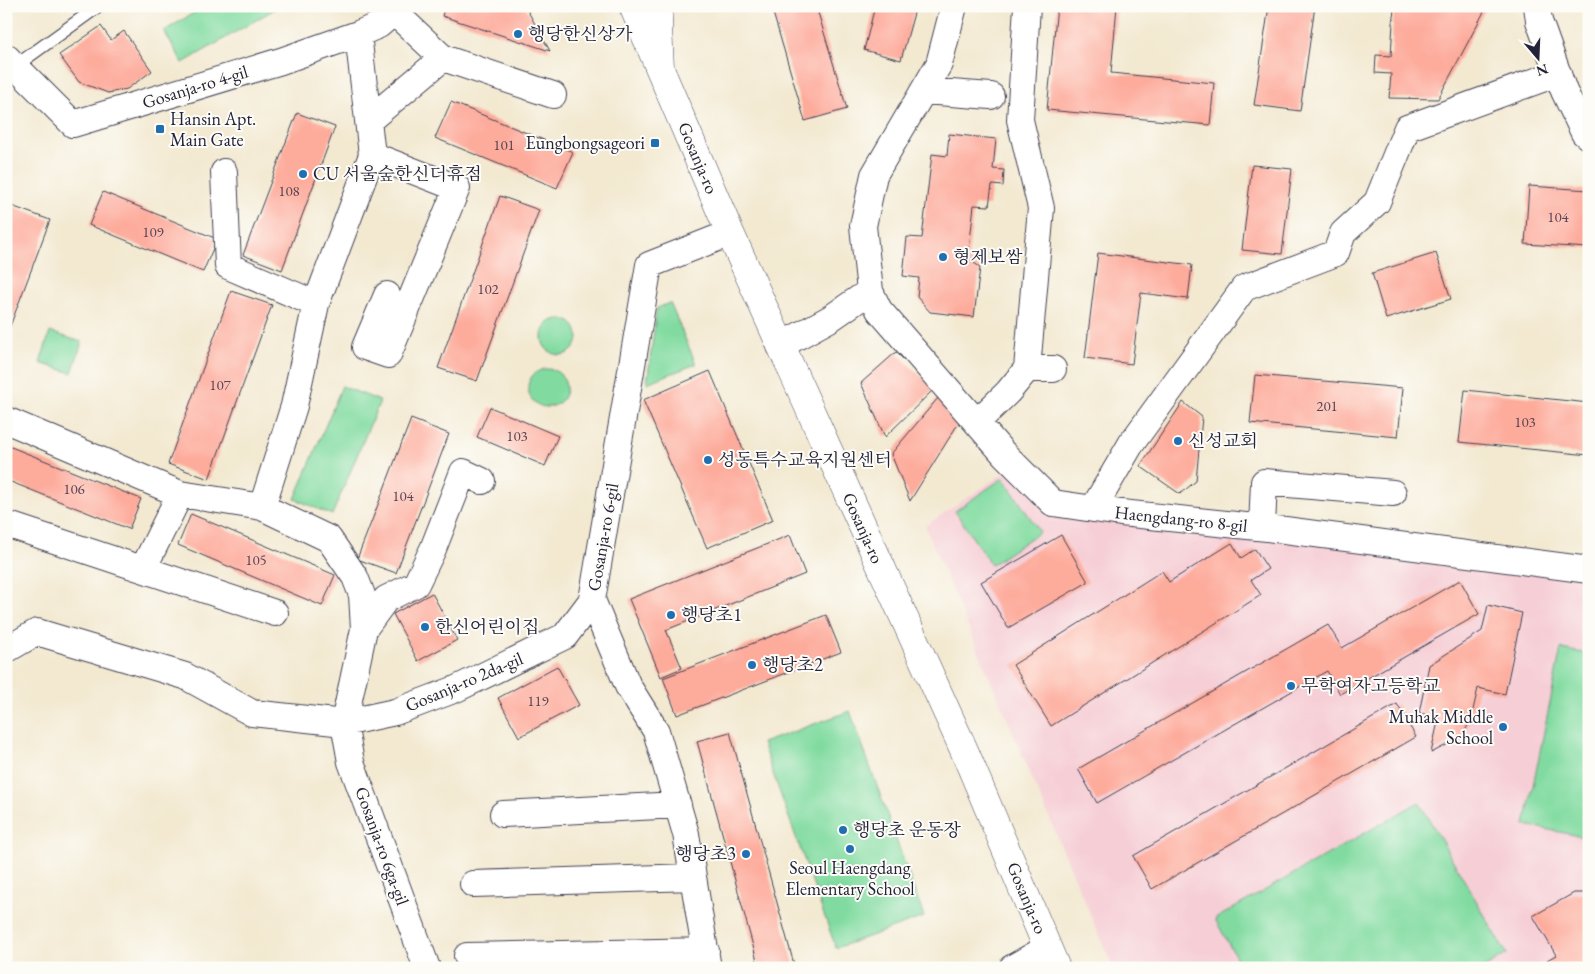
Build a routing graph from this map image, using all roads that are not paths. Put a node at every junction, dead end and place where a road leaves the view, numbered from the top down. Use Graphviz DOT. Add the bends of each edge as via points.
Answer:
graph roads {
  1 [pos="96,6"];
  2 [pos="633,6"];
  3 [pos="659,6"];
  4 [pos="954,6"];
  5 [pos="1027,6"];
  6 [pos="1537,6"];
  7 [pos="398,9"];
  8 [pos="358,34"];
  9 [pos="443,58"];
  10 [pos="10,62"];
  11 [pos="660,69"];
  12 [pos="1558,73"];
  13 [pos="924,91"];
  14 [pos="553,95"];
  15 [pos="991,96"];
  16 [pos="368,121"];
  17 [pos="1589,137"];
  18 [pos="372,155"];
  19 [pos="224,172"];
  20 [pos="730,233"];
  21 [pos="870,291"];
  22 [pos="387,295"];
  23 [pos="316,304"];
  24 [pos="780,346"];
  25 [pos="1027,369"];
  26 [pos="1053,369"];
  27 [pos="6,420"];
  28 [pos="977,422"];
  29 [pos="482,481"];
  30 [pos="1393,493"];
  31 [pos="180,494"];
  32 [pos="262,507"];
  33 [pos="1093,509"];
  34 [pos="6,524"];
  35 [pos="1262,527"];
  36 [pos="144,570"];
  37 [pos="1589,570"];
  38 [pos="592,600"];
  39 [pos="275,613"];
  40 [pos="364,630"];
  41 [pos="6,650"];
  42 [pos="344,723"];
  43 [pos="678,805"];
  44 [pos="503,814"];
  45 [pos="694,878"];
  46 [pos="473,884"];
  47 [pos="467,956"];
  48 [pos="1052,958"];
  49 [pos="707,959"];
  50 [pos="427,968"];
  51 [pos="1012,968"];
  1 -- 10 [label="lane"];
  2 -- 11 [label="main road, Gosanja-ro"];
  3 -- 11 [label="main road"];
  4 -- 13 [label="street" via="939,64"];
  5 -- 25 [label="street" via="1020,120 1041,208"];
  6 -- 12 [label="street" via="1539,21"];
  7 -- 8 [label="street, Gosanja-ro 4-gil" via="379,25"];
  7 -- 9 [label="street"];
  8 -- 10 [label="street, Gosanja-ro 4-gil" via="281,61 73,124"];
  8 -- 16 [label="street"];
  9 -- 14 [label="street"];
  9 -- 16 [label="street"];
  11 -- 20 [label="main road, Gosanja-ro"];
  12 -- 17 [label="street" via="1584,133"];
  12 -- 33 [label="street" via="1407,128 1377,202 1343,232 1336,253 1244,288 1131,444"];
  13 -- 15 [label="street"];
  13 -- 21 [label="street" via="874,175 863,226"];
  16 -- 18 [label="street"];
  18 -- 22 [label="street" via="457,188 388,355 365,347"];
  18 -- 23 [label="street"];
  19 -- 23 [label="street" via="228,266"];
  20 -- 24 [label="main road, Gosanja-ro"];
  20 -- 38 [label="street, Gosanja-ro 6-gil" via="649,265"];
  21 -- 24 [label="street" via="831,318"];
  21 -- 28 [label="street, Haengdang-ro 8-gil" via="879,310"];
  23 -- 32 [label="street" via="294,406"];
  24 -- 48 [label="main road, Gosanja-ro" via="964,750"];
  25 -- 26 [label="street"];
  25 -- 28 [label="street"];
  27 -- 31 [label="street"];
  28 -- 33 [label="street, Haengdang-ro 8-gil" via="1053,503"];
  29 -- 40 [label="street" via="463,472 416,584 386,599"];
  30 -- 35 [label="street" via="1264,482"];
  31 -- 32 [label="street"];
  31 -- 36 [label="street"];
  32 -- 40 [label="street" via="329,539 360,589"];
  33 -- 35 [label="street, Haengdang-ro 8-gil"];
  34 -- 36 [label="street"];
  35 -- 37 [label="street, Haengdang-ro 8-gil"];
  36 -- 39 [label="street"];
  38 -- 42 [label="street, Gosanja-ro 2da-gil" via="565,636 456,689 395,712"];
  38 -- 43 [label="street, Gosanja-ro 6-gil" via="628,686 656,730"];
  40 -- 42 [label="street"];
  41 -- 42 [label="street, Gosanja-ro 2da-gil" via="38,632 185,676 252,713"];
  42 -- 50 [label="street, Gosanja-ro 6ga-gil" via="351,762"];
  43 -- 44 [label="street"];
  43 -- 45 [label="street, Gosanja-ro 6-gil"];
  45 -- 46 [label="street"];
  45 -- 49 [label="street, Gosanja-ro 6-gil"];
  47 -- 49 [label="street"];
  48 -- 51 [label="street"];
}
